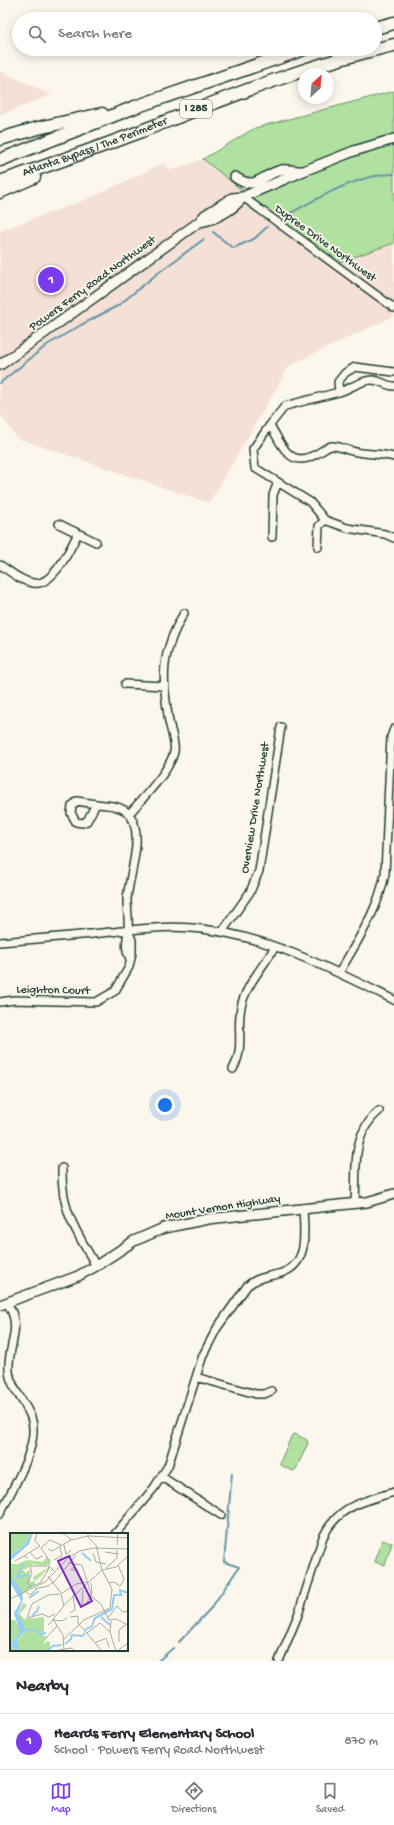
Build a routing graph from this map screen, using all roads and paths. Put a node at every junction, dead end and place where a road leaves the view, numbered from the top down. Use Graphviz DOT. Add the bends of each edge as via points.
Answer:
graph roads {
  1 [pos="394,23"];
  2 [pos="382,26"];
  3 [pos="394,45"];
  4 [pos="382,48"];
  5 [pos="284,56"];
  6 [pos="351,56"];
  7 [pos="135,107"];
  8 [pos="133,134"];
  9 [pos="0,139"];
  10 [pos="394,139"];
  11 [pos="0,160"];
  12 [pos="301,172"];
  13 [pos="235,177"];
  14 [pos="0,182"];
  15 [pos="0,192"];
  16 [pos="243,197"];
  17 [pos="394,308"];
  18 [pos="0,365"];
  19 [pos="394,372"];
  20 [pos="394,386"];
  21 [pos="339,392"];
  22 [pos="270,425"];
  23 [pos="394,457"];
  24 [pos="278,482"];
  25 [pos="324,520"];
  26 [pos="59,524"];
  27 [pos="78,533"];
  28 [pos="272,537"];
  29 [pos="394,538"];
  30 [pos="96,542"];
  31 [pos="318,547"];
  32 [pos="0,565"];
  33 [pos="184,613"];
  34 [pos="125,684"];
  35 [pos="164,686"];
  36 [pos="281,727"];
  37 [pos="394,730"];
  38 [pos="96,804"];
  39 [pos="129,814"];
  40 [pos="128,931"];
  41 [pos="222,932"];
  42 [pos="0,942"];
  43 [pos="275,947"];
  44 [pos="339,973"];
  45 [pos="394,1000"];
  46 [pos="0,1002"];
  47 [pos="233,1069"];
  48 [pos="379,1112"];
  49 [pos="62,1168"];
  50 [pos="394,1194"];
  51 [pos="354,1204"];
  52 [pos="303,1208"];
  53 [pos="96,1266"];
  54 [pos="4,1304"];
  55 [pos="196,1377"];
  56 [pos="271,1391"];
  57 [pos="162,1477"];
  58 [pos="394,1492"];
  59 [pos="0,1514"];
  60 [pos="221,1514"];
  61 [pos="116,1533"];
  62 [pos="279,1661"];
  1 -- 2 [label="highway"];
  3 -- 4 [label="highway, Atlanta Bypass / The Perimeter / I 285"];
  5 -- 7 [label="highway, Atlanta Bypass / The Perimeter / I 285"];
  6 -- 8 [label="highway, Atlanta Bypass / The Perimeter / I 285" via="223,99"];
  7 -- 9 [label="highway"];
  7 -- 11 [label="highway, Atlanta Bypass / The Perimeter / I 285"];
  8 -- 14 [label="highway, Atlanta Bypass / The Perimeter / I 285"];
  8 -- 15 [label="highway"];
  10 -- 12 [label="street, Powers Ferry Road Northwest" via="354,151"];
  12 -- 13 [label="street" via="282,170 244,184"];
  12 -- 16 [label="street, Powers Ferry Road Northwest"];
  16 -- 17 [label="street, Dupree Drive Northwest"];
  16 -- 18 [label="street, Powers Ferry Road Northwest" via="235,206 209,221 199,222"];
  19 -- 21 [label="street" via="355,367 345,373 338,382"];
  20 -- 21 [label="street" via="373,380"];
  21 -- 22 [label="street" via="285,406"];
  22 -- 23 [label="street" via="290,457 296,460 311,457 332,446"];
  22 -- 24 [label="street" via="253,449 255,468"];
  24 -- 25 [label="street" via="310,502"];
  24 -- 28 [label="street" via="272,494"];
  25 -- 29 [label="street" via="347,528 385,534"];
  25 -- 31 [label="street" via="319,526"];
  26 -- 27 [label="street"];
  27 -- 30 [label="street"];
  27 -- 32 [label="street" via="66,557 47,579 41,582 33,584"];
  33 -- 35 [label="street" via="168,645"];
  34 -- 35 [label="street"];
  35 -- 39 [label="street" via="174,753 158,781"];
  36 -- 41 [label="street, Overview Drive Northwest" via="259,871 250,892"];
  37 -- 44 [label="street" via="382,891 373,914"];
  38 -- 39 [label="street" via="121,808"];
  39 -- 40 [label="street, Leighton Court" via="136,839 127,899"];
  40 -- 41 [label="street" via="175,927"];
  40 -- 42 [label="street"];
  40 -- 46 [label="street, Leighton Court" via="132,940 129,967 115,991 96,1002"];
  41 -- 43 [label="street"];
  43 -- 44 [label="street"];
  43 -- 47 [label="street" via="242,1003 240,1053"];
  44 -- 45 [label="street"];
  48 -- 51 [label="street" via="366,1124 359,1140"];
  49 -- 53 [label="street" via="67,1214"];
  50 -- 51 [label="street, Mount Vernon Highway"];
  51 -- 52 [label="street, Mount Vernon Highway"];
  52 -- 53 [label="street, Mount Vernon Highway" via="164,1228 134,1241"];
  52 -- 55 [label="street" via="304,1244 299,1259 287,1271 259,1278 247,1286 211,1337"];
  53 -- 54 [label="street, Mount Vernon Highway" via="78,1276"];
  54 -- 59 [label="street" via="13,1314 15,1325 9,1373 32,1418 34,1429 31,1449"];
  55 -- 56 [label="street" via="256,1394"];
  55 -- 57 [label="street" via="173,1454"];
  57 -- 60 [label="street"];
  57 -- 61 [label="street"];
  58 -- 62 [label="street" via="346,1508 328,1527 298,1615"];
}
